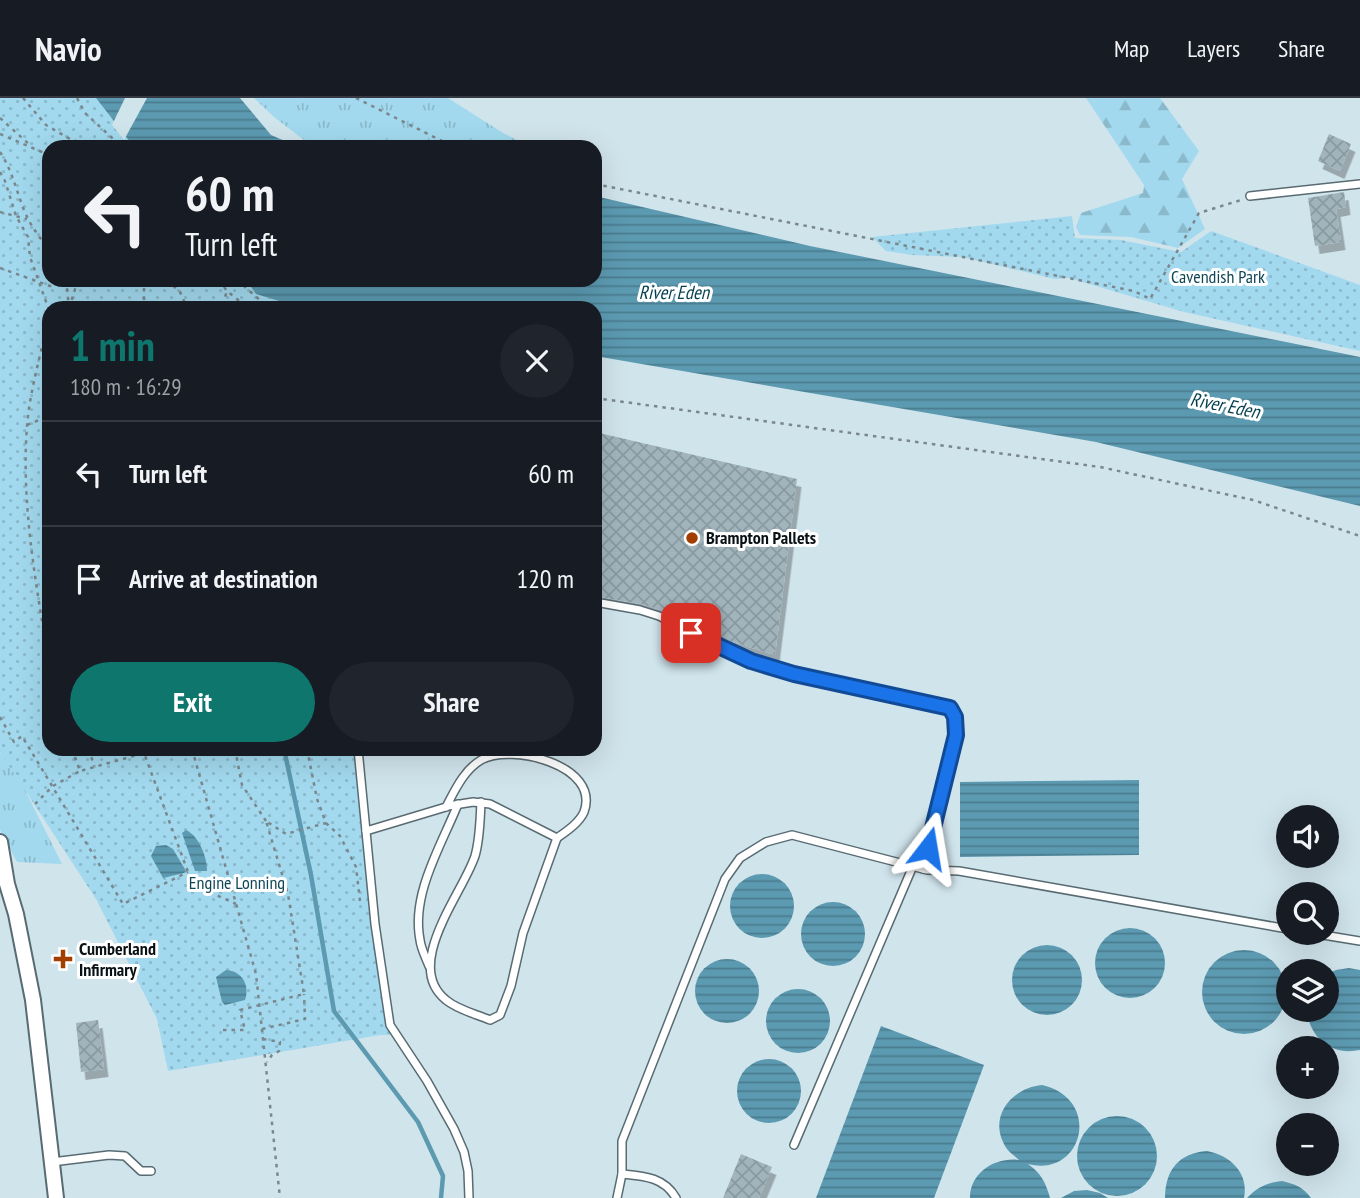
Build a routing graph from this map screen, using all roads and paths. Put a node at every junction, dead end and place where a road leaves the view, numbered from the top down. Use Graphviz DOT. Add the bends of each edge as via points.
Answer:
graph roads {
  1 [pos="23,98"];
  2 [pos="77,98"];
  3 [pos="356,98"];
  4 [pos="0,118"];
  5 [pos="0,134"];
  6 [pos="73,140"];
  7 [pos="114,140"];
  8 [pos="440,140"];
  9 [pos="34,148"];
  10 [pos="0,152"];
  11 [pos="42,152"];
  12 [pos="0,172"];
  13 [pos="1360,184"];
  14 [pos="602,185"];
  15 [pos="1250,197"];
  16 [pos="0,212"];
  17 [pos="16,216"];
  18 [pos="28,219"];
  19 [pos="42,241"];
  20 [pos="0,268"];
  21 [pos="40,284"];
  22 [pos="224,287"];
  23 [pos="245,287"];
  24 [pos="227,291"];
  25 [pos="45,301"];
  26 [pos="224,301"];
  27 [pos="239,301"];
  28 [pos="261,301"];
  29 [pos="42,348"];
  30 [pos="602,399"];
  31 [pos="42,419"];
  32 [pos="27,425"];
  33 [pos="1360,536"];
  34 [pos="602,603"];
  35 [pos="42,623"];
  36 [pos="0,717"];
  37 [pos="75,756"];
  38 [pos="91,756"];
  39 [pos="132,756"];
  40 [pos="145,756"];
  41 [pos="194,756"];
  42 [pos="237,756"];
  43 [pos="308,756"];
  44 [pos="359,756"];
  45 [pos="493,756"];
  46 [pos="516,756"];
  47 [pos="94,766"];
  48 [pos="80,771"];
  49 [pos="53,786"];
  50 [pos="481,802"];
  51 [pos="35,804"];
  52 [pos="458,804"];
  53 [pos="446,807"];
  54 [pos="266,821"];
  55 [pos="326,823"];
  56 [pos="366,831"];
  57 [pos="558,838"];
  58 [pos="0,842"];
  59 [pos="913,866"];
  60 [pos="923,869"];
  61 [pos="188,872"];
  62 [pos="360,901"];
  63 [pos="236,904"];
  64 [pos="1276,927"];
  65 [pos="1339,938"];
  66 [pos="1360,941"];
  67 [pos="432,973"];
  68 [pos="304,994"];
  69 [pos="259,1006"];
  70 [pos="262,1029"];
  71 [pos="223,1030"];
  72 [pos="263,1039"];
  73 [pos="266,1063"];
  74 [pos="794,1145"];
  75 [pos="51,1162"];
  76 [pos="151,1171"];
  77 [pos="622,1174"];
  78 [pos="56,1198"];
  79 [pos="281,1198"];
  80 [pos="469,1198"];
  81 [pos="617,1198"];
  82 [pos="676,1198"];
  1 -- 6 [label="path" via="46,125"];
  2 -- 7 [label="path" via="85,113"];
  3 -- 8 [label="path"];
  4 -- 9 [label="path"];
  5 -- 9 [label="path"];
  9 -- 11 [label="path"];
  10 -- 18 [label="path"];
  12 -- 17 [label="path"];
  13 -- 15 [label="lane"];
  14 -- 15 [label="path" via="1134,291 1150,299 1199,213"];
  16 -- 17 [label="path"];
  17 -- 18 [label="path"];
  17 -- 21 [label="path" via="28,237"];
  18 -- 19 [label="path"];
  20 -- 21 [label="path"];
  21 -- 25 [label="path"];
  22 -- 24 [label="path"];
  23 -- 28 [label="path"];
  24 -- 26 [label="path"];
  24 -- 27 [label="path"];
  29 -- 32 [label="path"];
  30 -- 33 [label="path" via="1100,467 1253,499"];
  31 -- 32 [label="path"];
  32 -- 35 [label="path" via="27,500"];
  34 -- 60 [label="lane" via="659,616 751,661 794,674 950,708 956,735"];
  36 -- 49 [label="path" via="14,742 22,736"];
  37 -- 48 [label="path"];
  38 -- 47 [label="path"];
  39 -- 47 [label="path"];
  40 -- 61 [label="path"];
  41 -- 63 [label="path"];
  42 -- 54 [label="path" via="243,785"];
  43 -- 55 [label="path"];
  44 -- 56 [label="lane"];
  45 -- 53 [label="lane" via="471,767"];
  46 -- 57 [label="lane" via="563,767 584,789 583,813"];
  47 -- 48 [label="path"];
  48 -- 49 [label="path"];
  49 -- 51 [label="path"];
  49 -- 61 [label="path" via="123,904"];
  50 -- 52 [label="lane"];
  50 -- 57 [label="lane"];
  50 -- 67 [label="lane" via="475,856 438,929"];
  52 -- 53 [label="lane"];
  52 -- 67 [label="lane" via="422,899 420,941"];
  53 -- 56 [label="lane"];
  54 -- 55 [label="path" via="286,835"];
  54 -- 68 [label="path" via="288,894"];
  55 -- 62 [label="path" via="340,836 356,867"];
  56 -- 80 [label="lane" via="390,1025 454,1129 464,1152"];
  57 -- 67 [label="lane" via="498,1017 491,1020 444,999"];
  58 -- 75 [label="street" via="33,1000"];
  59 -- 60 [label="lane"];
  59 -- 74 [label="lane"];
  59 -- 77 [label="lane" via="792,835 766,842 740,858 725,879 622,1141"];
  60 -- 64 [label="lane" via="959,871"];
  61 -- 63 [label="path" via="205,888"];
  63 -- 69 [label="path" via="256,974"];
  65 -- 66 [label="lane"];
  68 -- 69 [label="path"];
  68 -- 70 [label="path" via="305,1019"];
  69 -- 70 [label="path"];
  69 -- 71 [label="path" via="240,1010 245,1030"];
  70 -- 72 [label="path"];
  72 -- 73 [label="path"];
  72 -- 73 [label="path" via="280,1042 279,1051"];
  73 -- 79 [label="path"];
  75 -- 76 [label="lane" via="125,1156 141,1171"];
  75 -- 78 [label="street"];
  77 -- 81 [label="lane"];
  77 -- 82 [label="lane" via="651,1177 670,1188"];
}
